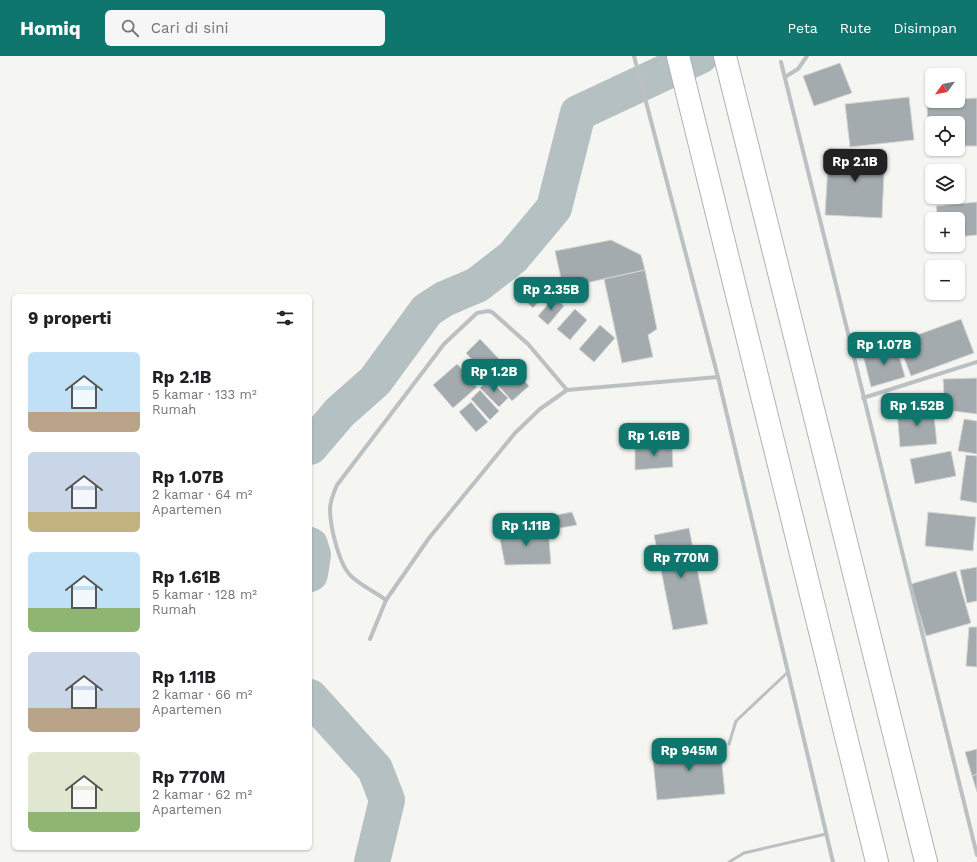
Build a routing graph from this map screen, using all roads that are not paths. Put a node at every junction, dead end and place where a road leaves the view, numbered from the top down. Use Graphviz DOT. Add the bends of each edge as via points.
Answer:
graph roads {
  1 [pos="634,56"];
  2 [pos="678,56"];
  3 [pos="807,56"];
  4 [pos="726,59"];
  5 [pos="781,62"];
  6 [pos="785,78"];
  7 [pos="977,362"];
  8 [pos="718,377"];
  9 [pos="567,390"];
  10 [pos="863,398"];
  11 [pos="386,600"];
  12 [pos="370,639"];
  13 [pos="788,672"];
  14 [pos="729,744"];
  15 [pos="826,834"];
  16 [pos="977,855"];
  17 [pos="729,862"];
  18 [pos="833,862"];
  19 [pos="877,862"];
  20 [pos="926,862"];
  1 -- 8 [label="street"];
  2 -- 19 [label="main road"];
  3 -- 6 [label="street" via="798,69"];
  4 -- 20 [label="main road"];
  5 -- 6 [label="street"];
  6 -- 10 [label="street"];
  7 -- 10 [label="street"];
  8 -- 9 [label="street"];
  8 -- 13 [label="street"];
  9 -- 11 [label="street" via="540,408 515,433 457,503"];
  9 -- 11 [label="street" via="528,344 492,312 478,313 444,344 337,485 332,498 330,508 339,559 352,577"];
  10 -- 16 [label="street"];
  11 -- 12 [label="street"];
  13 -- 14 [label="lane" via="736,721"];
  13 -- 15 [label="street"];
  15 -- 17 [label="lane" via="744,853"];
  15 -- 18 [label="street"];
}
